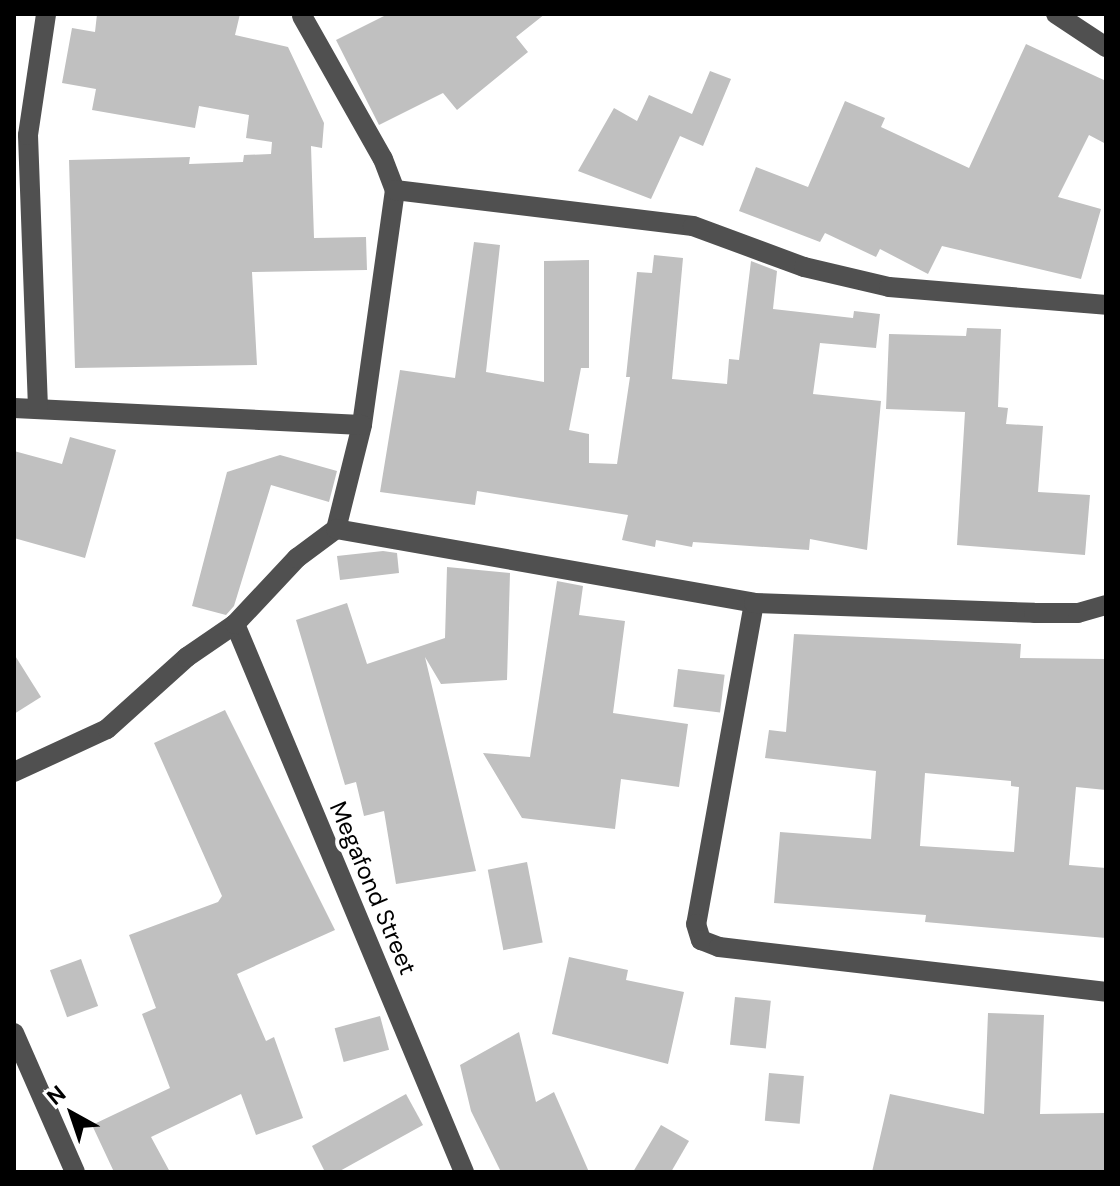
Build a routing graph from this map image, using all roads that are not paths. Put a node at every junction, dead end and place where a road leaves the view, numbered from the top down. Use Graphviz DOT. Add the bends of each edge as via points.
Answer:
graph roads {
  1 [pos="46,14"];
  2 [pos="1056,14"];
  3 [pos="302,16"];
  4 [pos="1106,47"];
  5 [pos="395,190"];
  6 [pos="1106,305"];
  7 [pos="14,408"];
  8 [pos="38,408"];
  9 [pos="362,425"];
  10 [pos="336,529"];
  11 [pos="754,603"];
  12 [pos="1106,605"];
  13 [pos="235,624"];
  14 [pos="14,772"];
  15 [pos="1106,992"];
  16 [pos="14,1033"];
  17 [pos="75,1172"];
  18 [pos="464,1172"];
  1 -- 8 [label="street" via="28,135"];
  2 -- 4 [label="street"];
  3 -- 5 [label="street" via="383,159"];
  5 -- 6 [label="street" via="693,226 804,267 889,287"];
  5 -- 9 [label="street"];
  7 -- 8 [label="street"];
  8 -- 9 [label="street"];
  9 -- 10 [label="street"];
  10 -- 11 [label="street"];
  10 -- 13 [label="street" via="297,558"];
  11 -- 12 [label="street" via="1064,613"];
  11 -- 15 [label="street" via="696,924 701,940 765,953"];
  13 -- 14 [label="street" via="187,657 107,729"];
  13 -- 18 [label="street, Megafond Street"];
  16 -- 17 [label="street"];
}
